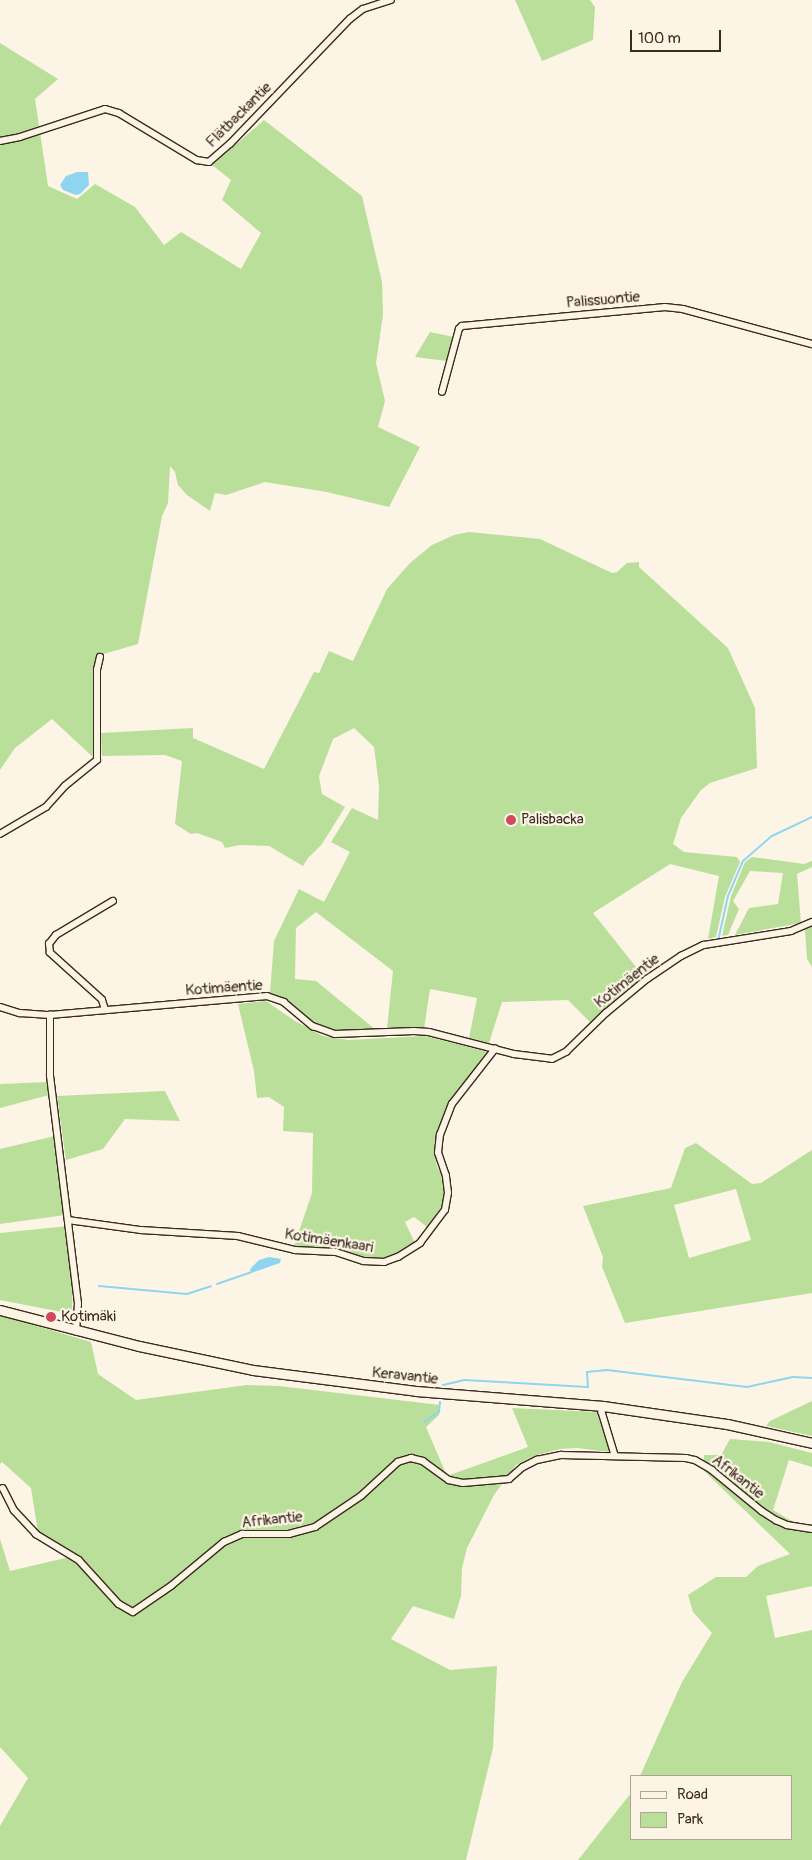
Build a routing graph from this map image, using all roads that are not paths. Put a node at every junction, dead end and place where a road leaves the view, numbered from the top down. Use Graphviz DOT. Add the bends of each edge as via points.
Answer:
graph roads {
  1 [pos="391,0"];
  2 [pos="0,141"];
  3 [pos="812,344"];
  4 [pos="442,392"];
  5 [pos="100,657"];
  6 [pos="0,834"];
  7 [pos="112,900"];
  8 [pos="812,922"];
  9 [pos="0,1007"];
  10 [pos="105,1010"];
  11 [pos="50,1015"];
  12 [pos="495,1049"];
  13 [pos="68,1220"];
  14 [pos="0,1310"];
  15 [pos="76,1332"];
  16 [pos="603,1406"];
  17 [pos="812,1443"];
  18 [pos="615,1455"];
  19 [pos="4,1488"];
  20 [pos="812,1530"];
  1 -- 2 [label="street, Flätbackantie" via="363,9 350,19 209,162 198,160 119,113 105,109"];
  3 -- 4 [label="street, Palissuontie" via="665,307 462,326"];
  5 -- 6 [label="street" via="97,670 97,760 80,772 46,807"];
  7 -- 10 [label="street" via="56,935 48,944 50,953 102,1000"];
  8 -- 12 [label="street, Kotimäentie" via="792,931 704,945 681,956 647,979 566,1052 554,1058"];
  9 -- 11 [label="street, Kotimäentie" via="20,1013"];
  10 -- 11 [label="street, Kotimäentie"];
  10 -- 12 [label="street, Kotimäentie" via="266,996 284,1002 313,1026 335,1034 429,1032"];
  11 -- 13 [label="street" via="50,1076"];
  12 -- 13 [label="street, Kotimäenkaari" via="452,1104 440,1135 438,1153 448,1193 445,1210 420,1243 398,1257 384,1262 364,1261 336,1252 295,1250 238,1236 141,1230"];
  13 -- 15 [label="street" via="78,1304"];
  14 -- 15 [label="main road, Keravantie"];
  15 -- 16 [label="main road, Keravantie" via="203,1360 307,1378 416,1391"];
  16 -- 17 [label="main road, Keravantie" via="727,1424"];
  16 -- 18 [label="street"];
  18 -- 19 [label="street, Afrikantie" via="561,1454 537,1460 509,1479 494,1482 463,1483 449,1480 423,1461 411,1458 398,1462 361,1496 315,1527 289,1534 242,1534 224,1542 171,1586 133,1612 119,1604 79,1560 36,1534 14,1510"];
  18 -- 20 [label="street, Afrikantie" via="694,1460 712,1470 776,1520"];
}
